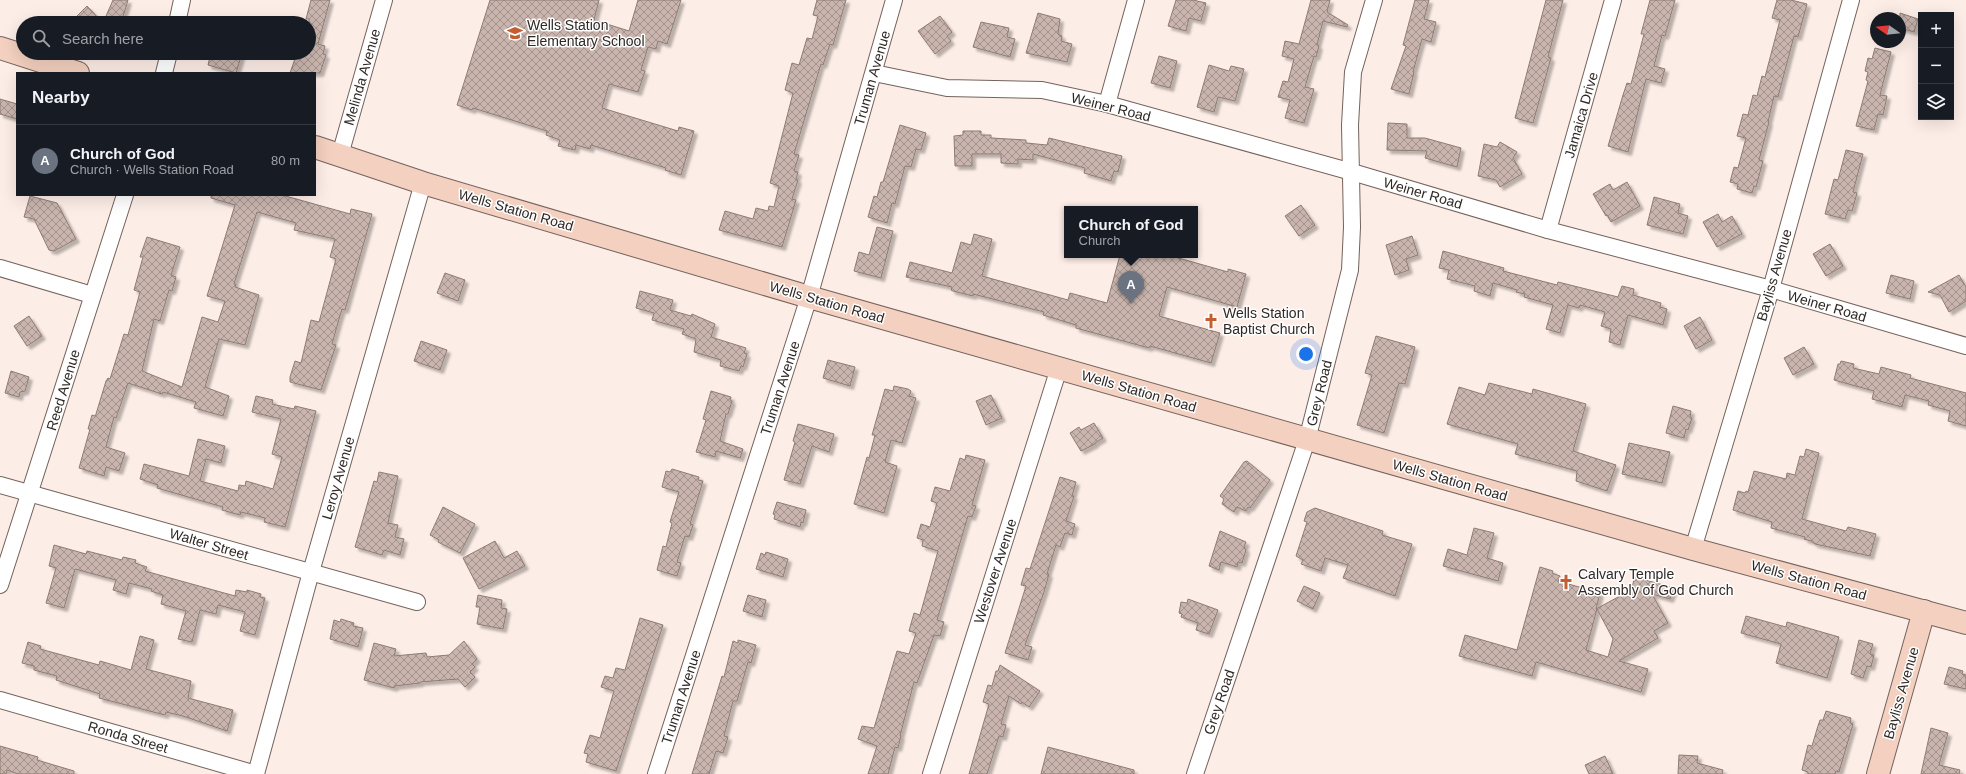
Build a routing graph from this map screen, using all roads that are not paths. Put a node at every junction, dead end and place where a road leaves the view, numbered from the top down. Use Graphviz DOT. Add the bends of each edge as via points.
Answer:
graph roads {
  1 [pos="182,0"];
  2 [pos="384,0"];
  3 [pos="894,0"];
  4 [pos="1136,0"];
  5 [pos="1374,0"];
  6 [pos="1613,0"];
  7 [pos="1851,0"];
  8 [pos="179,16"];
  9 [pos="0,48"];
  10 [pos="16,53"];
  11 [pos="37,60"];
  12 [pos="167,60"];
  13 [pos="75,72"];
  14 [pos="164,72"];
  15 [pos="874,73"];
  16 [pos="1107,104"];
  17 [pos="316,147"];
  18 [pos="340,155"];
  19 [pos="1352,172"];
  20 [pos="423,183"];
  21 [pos="125,196"];
  22 [pos="1548,230"];
  23 [pos="0,268"];
  24 [pos="1771,289"];
  25 [pos="92,295"];
  26 [pos="809,297"];
  27 [pos="1966,346"];
  28 [pos="1059,368"];
  29 [pos="1307,440"];
  30 [pos="0,485"];
  31 [pos="30,494"];
  32 [pos="1692,549"];
  33 [pos="311,572"];
  34 [pos="0,585"];
  35 [pos="418,602"];
  36 [pos="1924,611"];
  37 [pos="1966,623"];
  38 [pos="0,700"];
  39 [pos="256,774"];
  40 [pos="656,774"];
  41 [pos="930,774"];
  42 [pos="1195,774"];
  43 [pos="1878,774"];
  1 -- 8 [label="street"];
  2 -- 18 [label="street, Melinda Avenue"];
  3 -- 15 [label="street, Truman Avenue"];
  4 -- 16 [label="street"];
  5 -- 19 [label="street, Grey Road" via="1353,72 1350,125"];
  6 -- 22 [label="street, Jamaica Drive"];
  7 -- 24 [label="street, Bayliss Avenue"];
  9 -- 10 [label="street"];
  11 -- 13 [label="street"];
  12 -- 14 [label="street"];
  15 -- 16 [label="street, Weiner Road" via="947,88 1042,90"];
  15 -- 26 [label="street, Truman Avenue"];
  16 -- 19 [label="street, Weiner Road"];
  17 -- 18 [label="street, Wells Station Road"];
  18 -- 20 [label="street, Wells Station Road"];
  19 -- 22 [label="street, Weiner Road"];
  19 -- 29 [label="street, Grey Road" via="1350,270"];
  20 -- 26 [label="street, Wells Station Road"];
  20 -- 33 [label="street, Leroy Avenue"];
  21 -- 25 [label="street, Reed Avenue"];
  22 -- 24 [label="street, Weiner Road"];
  23 -- 25 [label="street"];
  24 -- 27 [label="street, Weiner Road"];
  24 -- 32 [label="street, Bayliss Avenue"];
  25 -- 31 [label="street, Reed Avenue"];
  26 -- 28 [label="street, Wells Station Road"];
  26 -- 40 [label="street, Truman Avenue"];
  28 -- 29 [label="street, Wells Station Road"];
  28 -- 41 [label="street, Westover Avenue"];
  29 -- 32 [label="street, Wells Station Road"];
  29 -- 42 [label="street, Grey Road"];
  30 -- 31 [label="street, Walter Street"];
  31 -- 33 [label="street, Walter Street"];
  31 -- 34 [label="street, Reed Avenue"];
  32 -- 36 [label="street, Wells Station Road"];
  33 -- 35 [label="street, Walter Street"];
  33 -- 39 [label="street, Leroy Avenue"];
  36 -- 37 [label="street, Wells Station Road"];
  36 -- 43 [label="street, Bayliss Avenue"];
  38 -- 39 [label="street, Ronda Street"];
}
